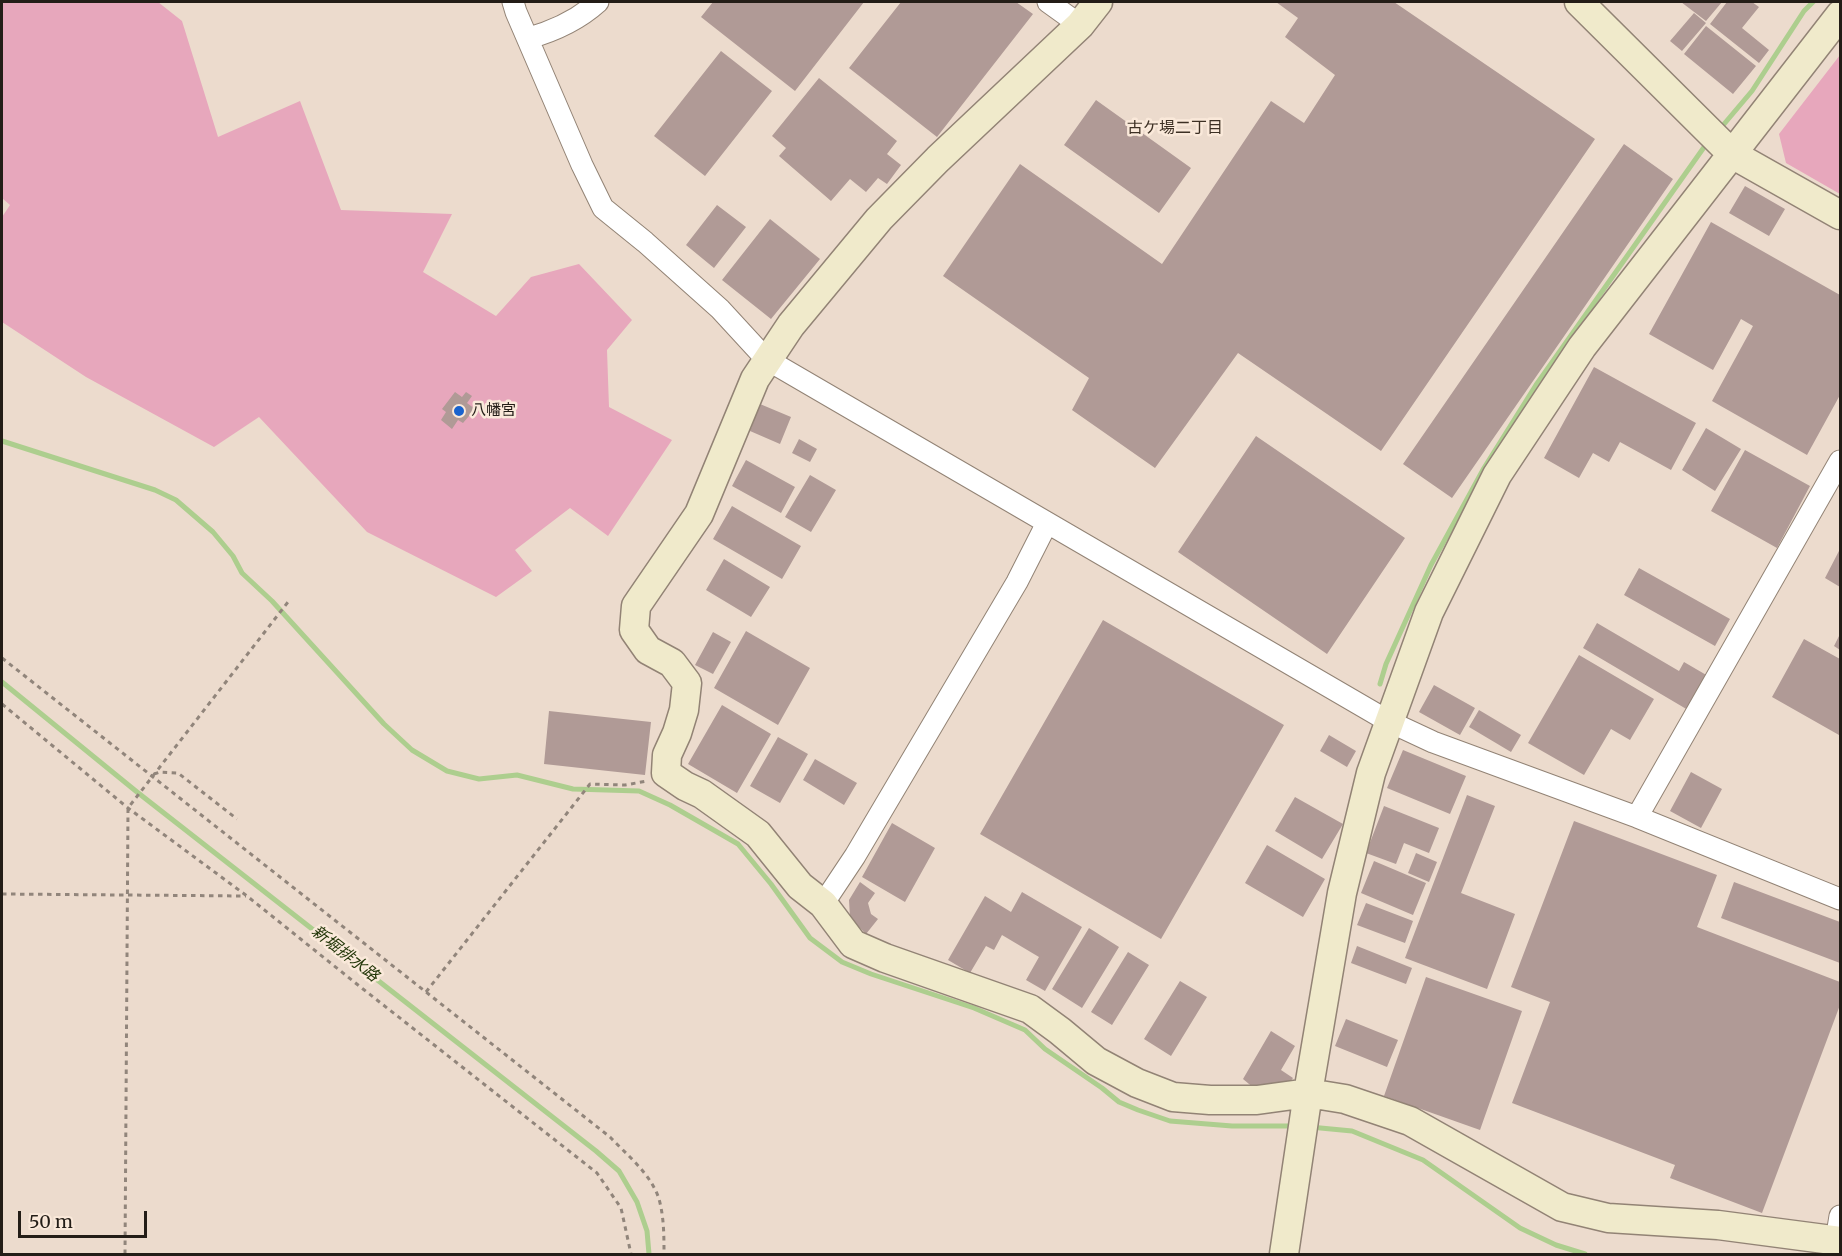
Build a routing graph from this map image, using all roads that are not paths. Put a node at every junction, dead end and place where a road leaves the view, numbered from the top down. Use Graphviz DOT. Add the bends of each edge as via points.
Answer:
graph roads {
  1 [pos="513,2"];
  2 [pos="598,2"];
  3 [pos="1048,2"];
  4 [pos="1098,2"];
  5 [pos="1578,2"];
  6 [pos="1840,15"];
  7 [pos="1080,26"];
  8 [pos="529,38"];
  9 [pos="1732,154"];
  10 [pos="1840,215"];
  11 [pos="766,359"];
  12 [pos="1840,461"];
  13 [pos="1047,523"];
  14 [pos="1388,721"];
  15 [pos="1636,817"];
  16 [pos="1840,899"];
  17 [pos="823,904"];
  18 [pos="1308,1093"];
  19 [pos="1838,1238"];
  20 [pos="1284,1254"];
  1 -- 8 [label="street"];
  2 -- 8 [label="street" via="553,32"];
  3 -- 7 [label="street"];
  4 -- 7 [label="street"];
  5 -- 9 [label="street"];
  6 -- 9 [label="street"];
  7 -- 11 [label="street" via="879,219"];
  8 -- 11 [label="street" via="603,208 720,309"];
  9 -- 10 [label="street"];
  9 -- 14 [label="street" via="1582,346 1497,476 1429,612"];
  11 -- 13 [label="street"];
  11 -- 17 [label="street" via="754,379 699,514 636,606 634,630 648,650 672,663 687,683 684,710 667,755 666,773 758,834 800,886"];
  12 -- 15 [label="street"];
  13 -- 14 [label="street"];
  13 -- 17 [label="street" via="1017,582"];
  14 -- 15 [label="street" via="1433,742"];
  14 -- 18 [label="street" via="1342,893"];
  15 -- 16 [label="street"];
  17 -- 18 [label="street" via="853,944 1030,1009 1096,1061 1146,1087 1173,1097 1210,1100 1257,1100"];
  18 -- 19 [label="street" via="1345,1099 1410,1121 1562,1207 1608,1218"];
  18 -- 20 [label="street"];
}
